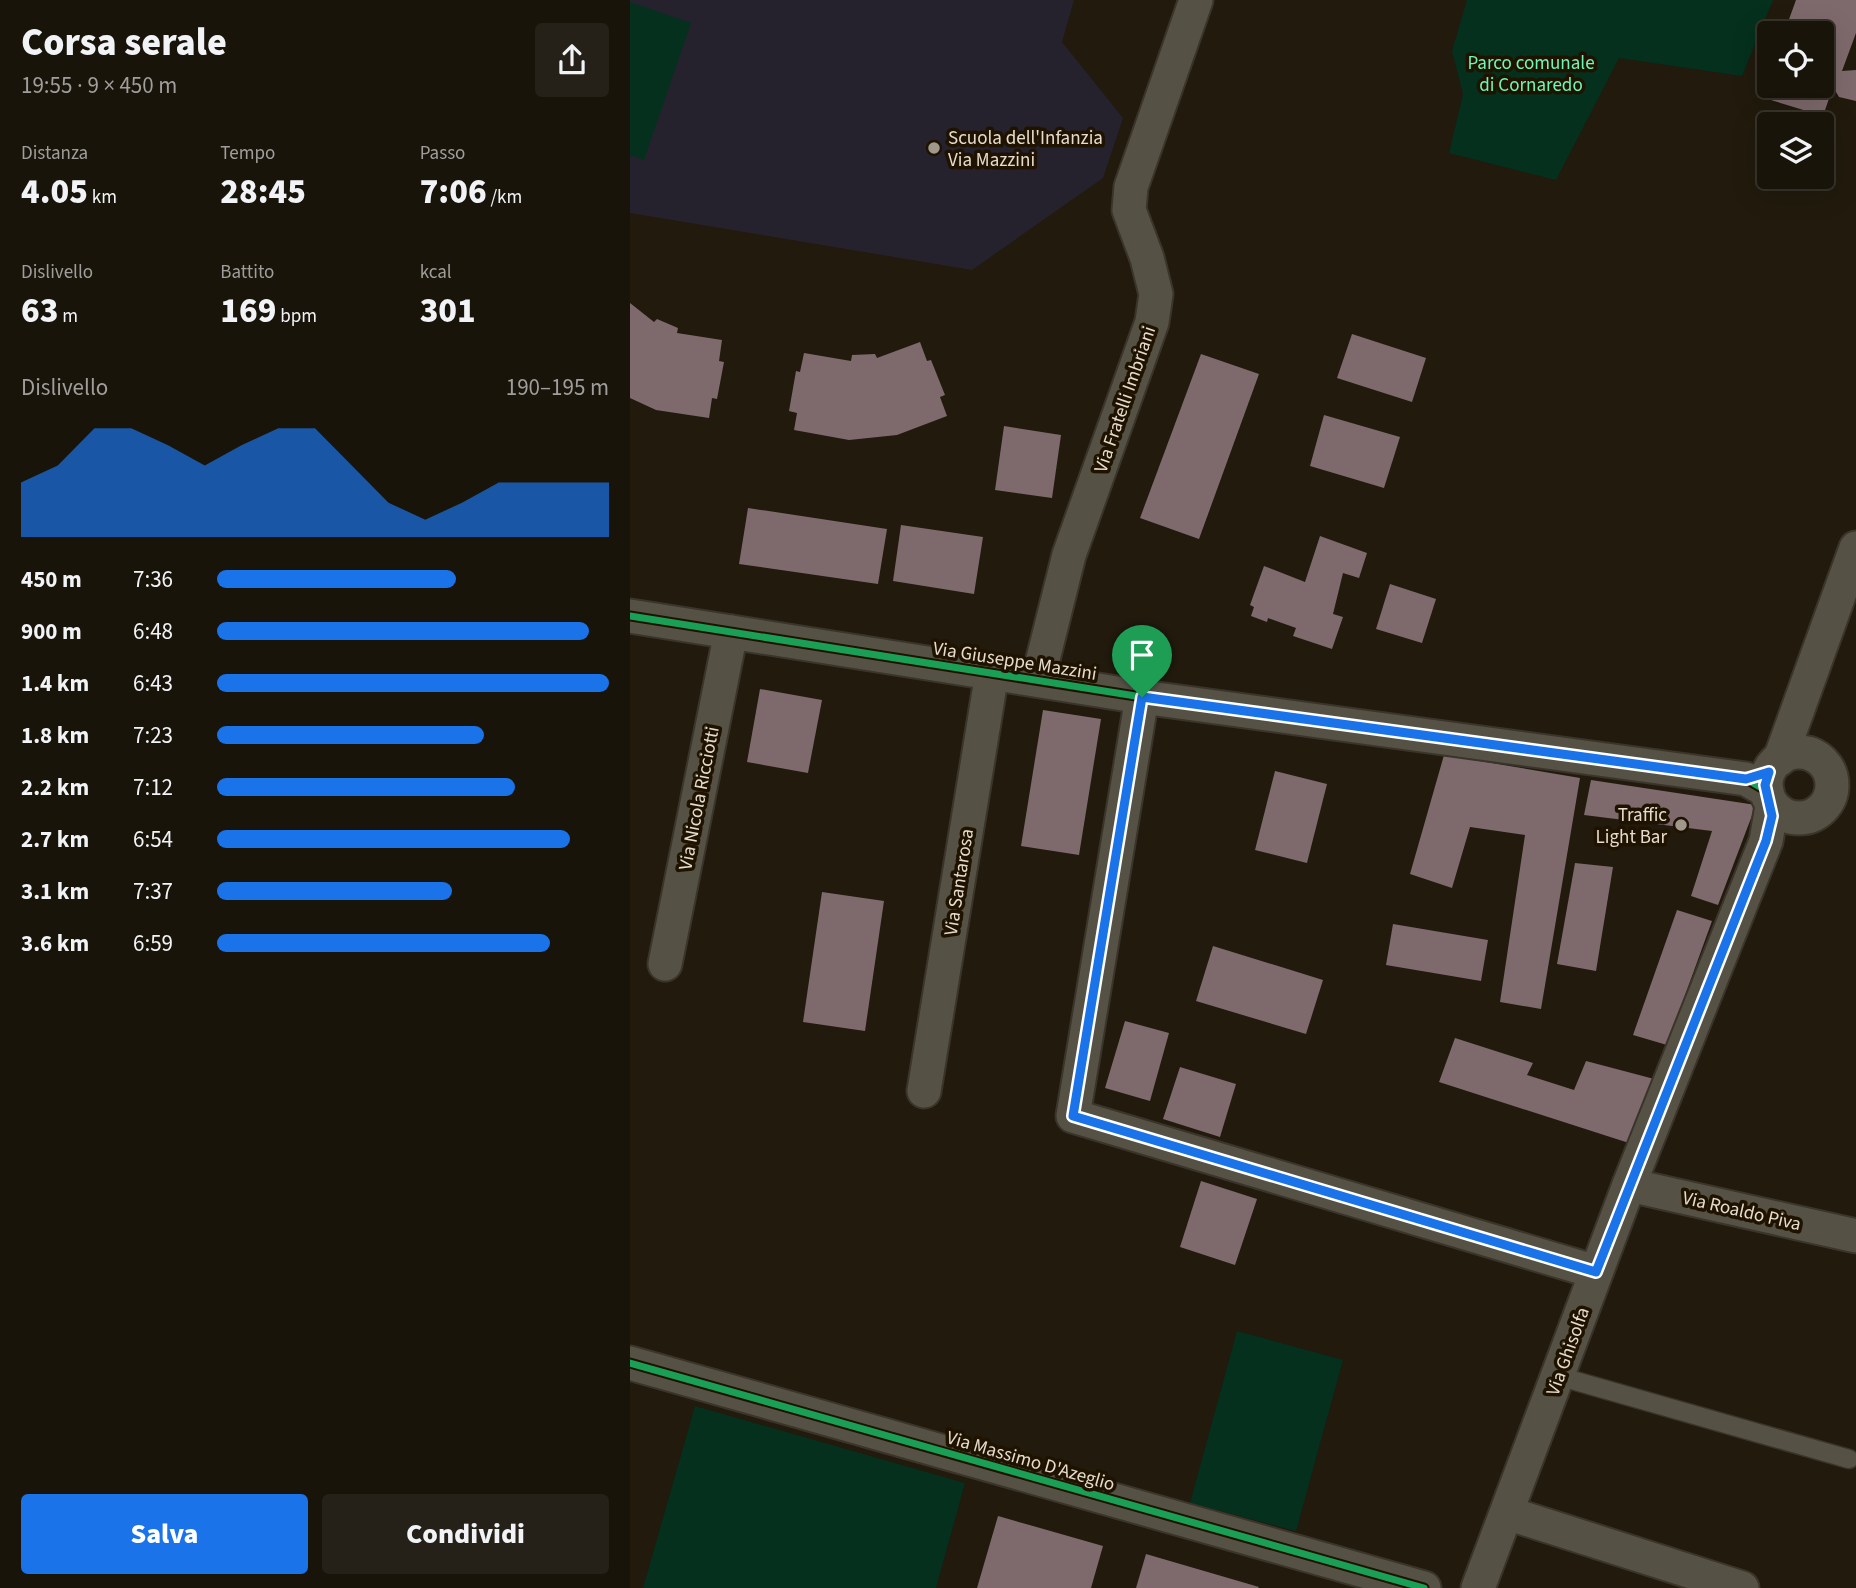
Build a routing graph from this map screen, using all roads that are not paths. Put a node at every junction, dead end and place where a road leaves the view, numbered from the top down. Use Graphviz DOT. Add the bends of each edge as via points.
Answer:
graph roads {
  1 [pos="1196,0"];
  2 [pos="1856,548"];
  3 [pos="630,617"];
  4 [pos="731,632"];
  5 [pos="992,673"];
  6 [pos="1038,679"];
  7 [pos="1142,697"];
  8 [pos="1856,783"];
  9 [pos="1780,787"];
  10 [pos="1841,805"];
  11 [pos="665,964"];
  12 [pos="924,1091"];
  13 [pos="1629,1185"];
  14 [pos="1856,1236"];
  15 [pos="1596,1272"];
  16 [pos="630,1363"];
  17 [pos="1558,1376"];
  18 [pos="1849,1459"];
  19 [pos="1507,1513"];
  20 [pos="1424,1588"];
  21 [pos="1478,1588"];
  22 [pos="1742,1588"];
  1 -- 6 [label="street, Via Fratelli Imbriani" via="1131,187 1129,210 1156,294 1152,322 1069,555"];
  2 -- 9 [label="street, Via Ghisolfa" via="1801,705"];
  3 -- 4 [label="street, Via Giuseppe Mazzini"];
  4 -- 5 [label="street, Via Giuseppe Mazzini"];
  4 -- 11 [label="street, Via Nicola Ricciotti"];
  5 -- 6 [label="street, Via Giuseppe Mazzini"];
  5 -- 12 [label="street, Via Santarosa"];
  6 -- 7 [label="street, Via Giuseppe Mazzini"];
  7 -- 9 [label="street, Via Giuseppe Mazzini"];
  7 -- 15 [label="street" via="1073,1116"];
  8 -- 9 [label="street"];
  9 -- 10 [label="street" via="1807,817"];
  9 -- 13 [label="street, Via Ghisolfa"];
  13 -- 14 [label="street, Via Roaldo Piva"];
  13 -- 15 [label="street, Via Ghisolfa"];
  15 -- 17 [label="street, Via Ghisolfa"];
  16 -- 20 [label="street, Via Massimo D'Azeglio"];
  17 -- 18 [label="lane"];
  17 -- 19 [label="street, Via Ghisolfa"];
  19 -- 21 [label="street, Via Ghisolfa"];
  19 -- 22 [label="street"];
}
